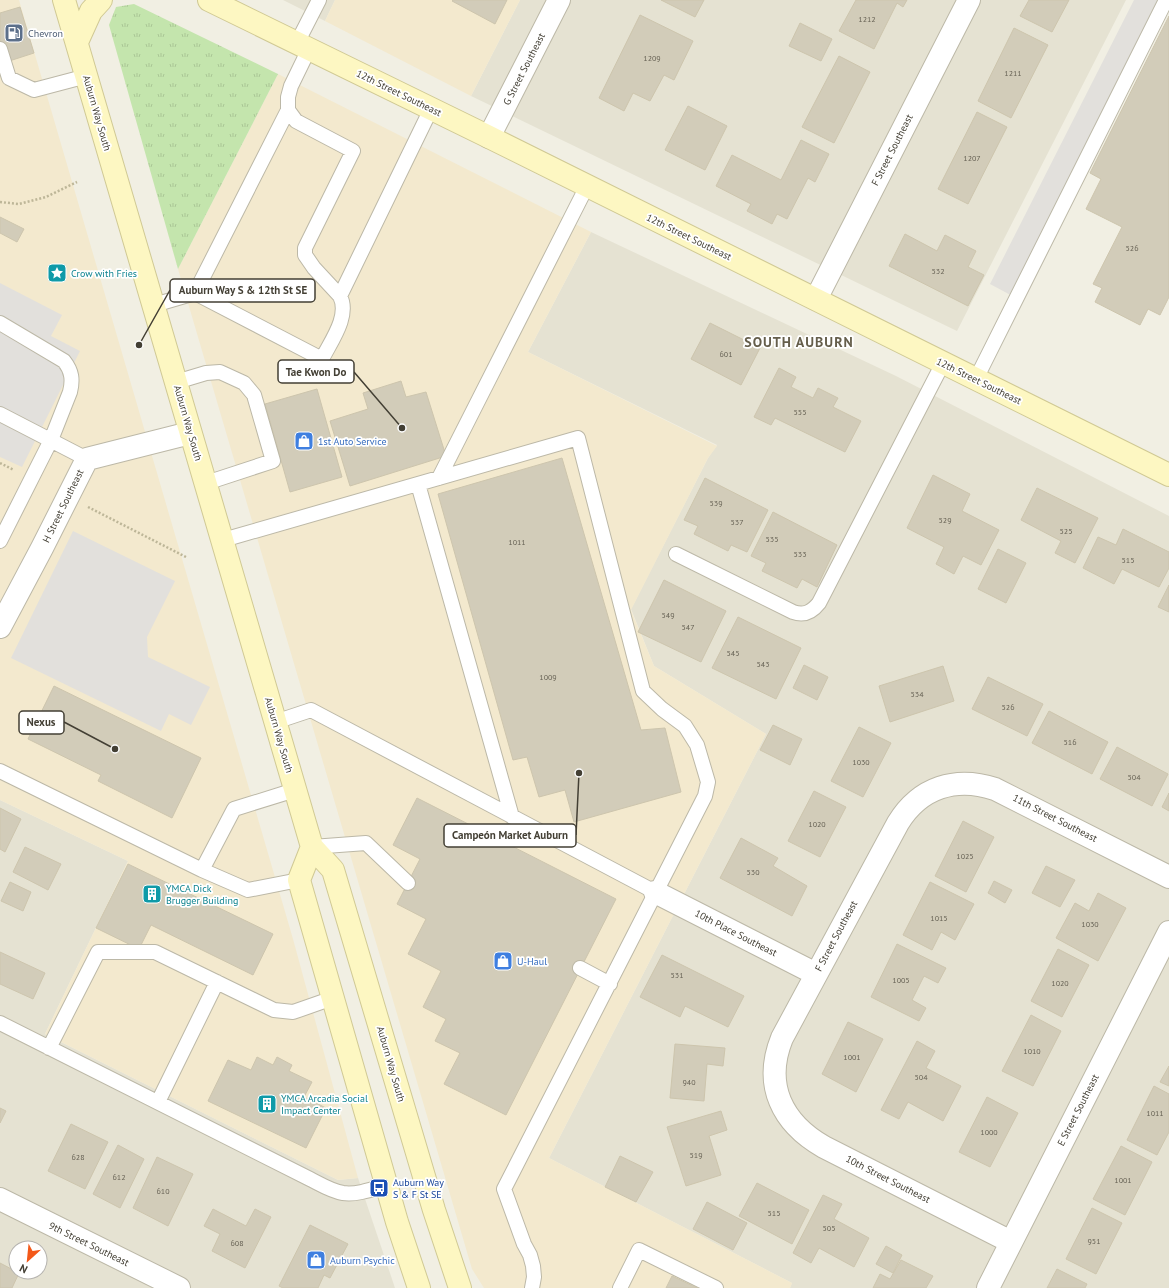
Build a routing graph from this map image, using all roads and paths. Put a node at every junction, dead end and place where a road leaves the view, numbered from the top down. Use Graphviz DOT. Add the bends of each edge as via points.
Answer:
graph roads {
  1 [pos="64,0"];
  2 [pos="101,0"];
  3 [pos="209,0"];
  4 [pos="320,0"];
  5 [pos="559,0"];
  6 [pos="968,0"];
  7 [pos="1166,0"];
  8 [pos="77,42"];
  9 [pos="303,46"];
  10 [pos="0,49"];
  11 [pos="87,76"];
  12 [pos="431,109"];
  13 [pos="288,110"];
  14 [pos="488,137"];
  15 [pos="77,182"];
  16 [pos="588,186"];
  17 [pos="0,202"];
  18 [pos="195,293"];
  19 [pos="340,296"];
  20 [pos="816,299"];
  21 [pos="154,305"];
  22 [pos="0,323"];
  23 [pos="943,363"];
  24 [pos="976,379"];
  25 [pos="176,382"];
  26 [pos="0,414"];
  27 [pos="190,433"];
  28 [pos="51,440"];
  29 [pos="87,459"];
  30 [pos="0,462"];
  31 [pos="1168,470"];
  32 [pos="21,473"];
  33 [pos="439,478"];
  34 [pos="206,483"];
  35 [pos="418,484"];
  36 [pos="88,507"];
  37 [pos="223,540"];
  38 [pos="0,541"];
  39 [pos="676,554"];
  40 [pos="186,557"];
  41 [pos="0,627"];
  42 [pos="275,722"];
  43 [pos="0,771"];
  44 [pos="295,790"];
  45 [pos="934,790"];
  46 [pos="512,817"];
  47 [pos="312,847"];
  48 [pos="202,870"];
  49 [pos="1169,877"];
  50 [pos="299,880"];
  51 [pos="408,883"];
  52 [pos="655,892"];
  53 [pos="1169,932"];
  54 [pos="580,968"];
  55 [pos="816,974"];
  56 [pos="217,982"];
  57 [pos="610,984"];
  58 [pos="333,998"];
  59 [pos="0,1023"];
  60 [pos="49,1048"];
  61 [pos="779,1100"];
  62 [pos="158,1102"];
  63 [pos="386,1185"];
  64 [pos="0,1199"];
  65 [pos="1011,1242"];
  66 [pos="179,1288"];
  67 [pos="419,1288"];
  68 [pos="460,1288"];
  69 [pos="532,1288"];
  70 [pos="620,1288"];
  71 [pos="716,1288"];
  72 [pos="988,1288"];
  1 -- 8 [label="main road, Auburn Way South"];
  2 -- 8 [label="main road" via="91,12"];
  3 -- 9 [label="main road, 12th Street Southeast"];
  4 -- 9 [label="lane"];
  5 -- 14 [label="street, G Street Southeast"];
  6 -- 20 [label="street, F Street Southeast"];
  7 -- 24 [label="lane"];
  8 -- 11 [label="main road, Auburn Way South"];
  9 -- 12 [label="main road, 12th Street Southeast"];
  9 -- 13 [label="lane" via="288,97"];
  10 -- 11 [label="lane" via="9,78 34,90"];
  11 -- 21 [label="main road, Auburn Way South"];
  12 -- 14 [label="main road, 12th Street Southeast"];
  12 -- 19 [label="lane"];
  13 -- 18 [label="lane"];
  13 -- 19 [label="lane" via="296,121 353,151 306,248 305,255"];
  14 -- 16 [label="main road, 12th Street Southeast"];
  15 -- 17 [label="path" via="46,197 19,204"];
  16 -- 20 [label="main road, 12th Street Southeast"];
  16 -- 33 [label="lane"];
  18 -- 19 [label="lane" via="322,358 341,321 343,310"];
  18 -- 21 [label="lane"];
  20 -- 23 [label="main road, 12th Street Southeast"];
  21 -- 25 [label="main road, Auburn Way South"];
  22 -- 28 [label="lane" via="57,356 70,368 72,384"];
  23 -- 24 [label="main road, 12th Street Southeast"];
  23 -- 39 [label="lane" via="819,603 811,611 800,614 793,612"];
  24 -- 31 [label="main road, 12th Street Southeast"];
  25 -- 27 [label="main road, Auburn Way South"];
  25 -- 34 [label="lane" via="206,373 220,372 244,383 254,395 273,461"];
  26 -- 28 [label="lane"];
  27 -- 29 [label="street, H Street Southeast"];
  27 -- 34 [label="main road, Auburn Way South"];
  28 -- 29 [label="lane"];
  28 -- 38 [label="lane"];
  29 -- 41 [label="street, H Street Southeast"];
  30 -- 32 [label="path"];
  33 -- 35 [label="lane"];
  33 -- 52 [label="lane" via="578,438 643,691 685,726 697,745 708,782 705,796"];
  34 -- 37 [label="main road, Auburn Way South"];
  35 -- 37 [label="lane"];
  35 -- 46 [label="lane"];
  36 -- 40 [label="path"];
  37 -- 42 [label="main road, Auburn Way South"];
  42 -- 44 [label="main road, Auburn Way South"];
  42 -- 46 [label="lane" via="311,710"];
  43 -- 48 [label="lane"];
  44 -- 47 [label="main road, Auburn Way South"];
  44 -- 48 [label="lane" via="234,809"];
  45 -- 49 [label="street, 11th Street Southeast" via="964,783 996,789"];
  45 -- 55 [label="street, F Street Southeast" via="914,803 898,822"];
  46 -- 52 [label="lane"];
  47 -- 50 [label="main road"];
  47 -- 51 [label="lane" via="366,843"];
  47 -- 68 [label="main road, Auburn Way South" via="333,870 434,1210"];
  48 -- 50 [label="lane" via="248,890"];
  50 -- 58 [label="main road"];
  52 -- 55 [label="street, 10th Place Southeast"];
  52 -- 57 [label="lane"];
  53 -- 65 [label="street, E Street Southeast"];
  54 -- 57 [label="lane"];
  55 -- 61 [label="street, F Street Southeast" via="778,1048 774,1072"];
  56 -- 58 [label="lane" via="274,1010 293,1012"];
  56 -- 60 [label="lane" via="154,952 98,952"];
  56 -- 62 [label="lane"];
  57 -- 69 [label="lane" via="504,1189 530,1255 534,1277"];
  58 -- 63 [label="main road"];
  59 -- 60 [label="lane"];
  60 -- 62 [label="lane"];
  61 -- 65 [label="street, 10th Street Southeast" via="791,1121 814,1141"];
  62 -- 63 [label="lane" via="336,1191 350,1193"];
  63 -- 67 [label="main road"];
  64 -- 66 [label="street, 9th Street Southeast"];
  65 -- 72 [label="street, E Street Southeast"];
  70 -- 71 [label="lane" via="639,1250"];
}
